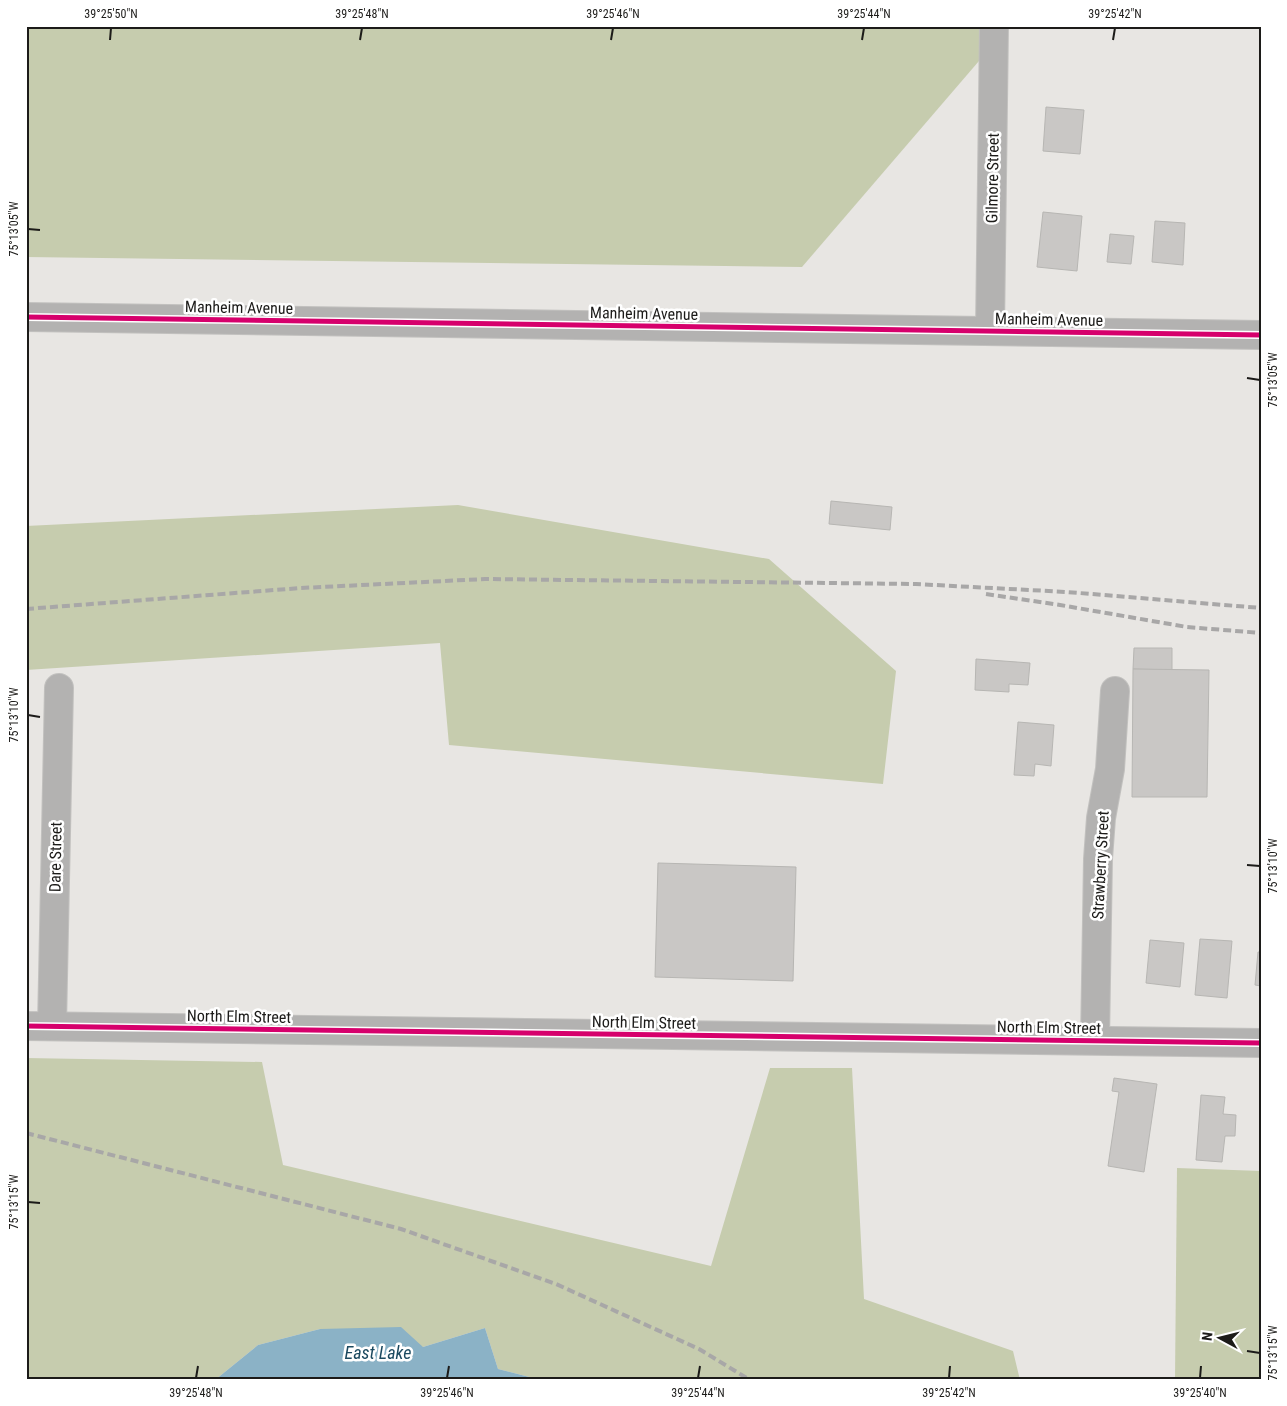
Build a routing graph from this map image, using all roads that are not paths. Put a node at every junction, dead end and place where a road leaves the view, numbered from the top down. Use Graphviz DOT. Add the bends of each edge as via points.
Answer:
graph roads {
  1 [pos="994,26"];
  2 [pos="26,317"];
  3 [pos="990,330"];
  4 [pos="1261,335"];
  5 [pos="59,688"];
  6 [pos="1115,691"];
  7 [pos="39,1026"];
  8 [pos="1094,1040"];
  9 [pos="1261,1043"];
  1 -- 3 [label="street, Gilmore Street"];
  2 -- 3 [label="street, Manheim Avenue"];
  3 -- 4 [label="street, Manheim Avenue"];
  5 -- 7 [label="street, Dare Street"];
  6 -- 8 [label="street, Strawberry Street" via="1110,769 1098,859"];
  7 -- 8 [label="street, North Elm Street"];
  8 -- 9 [label="street, North Elm Street"];
}
